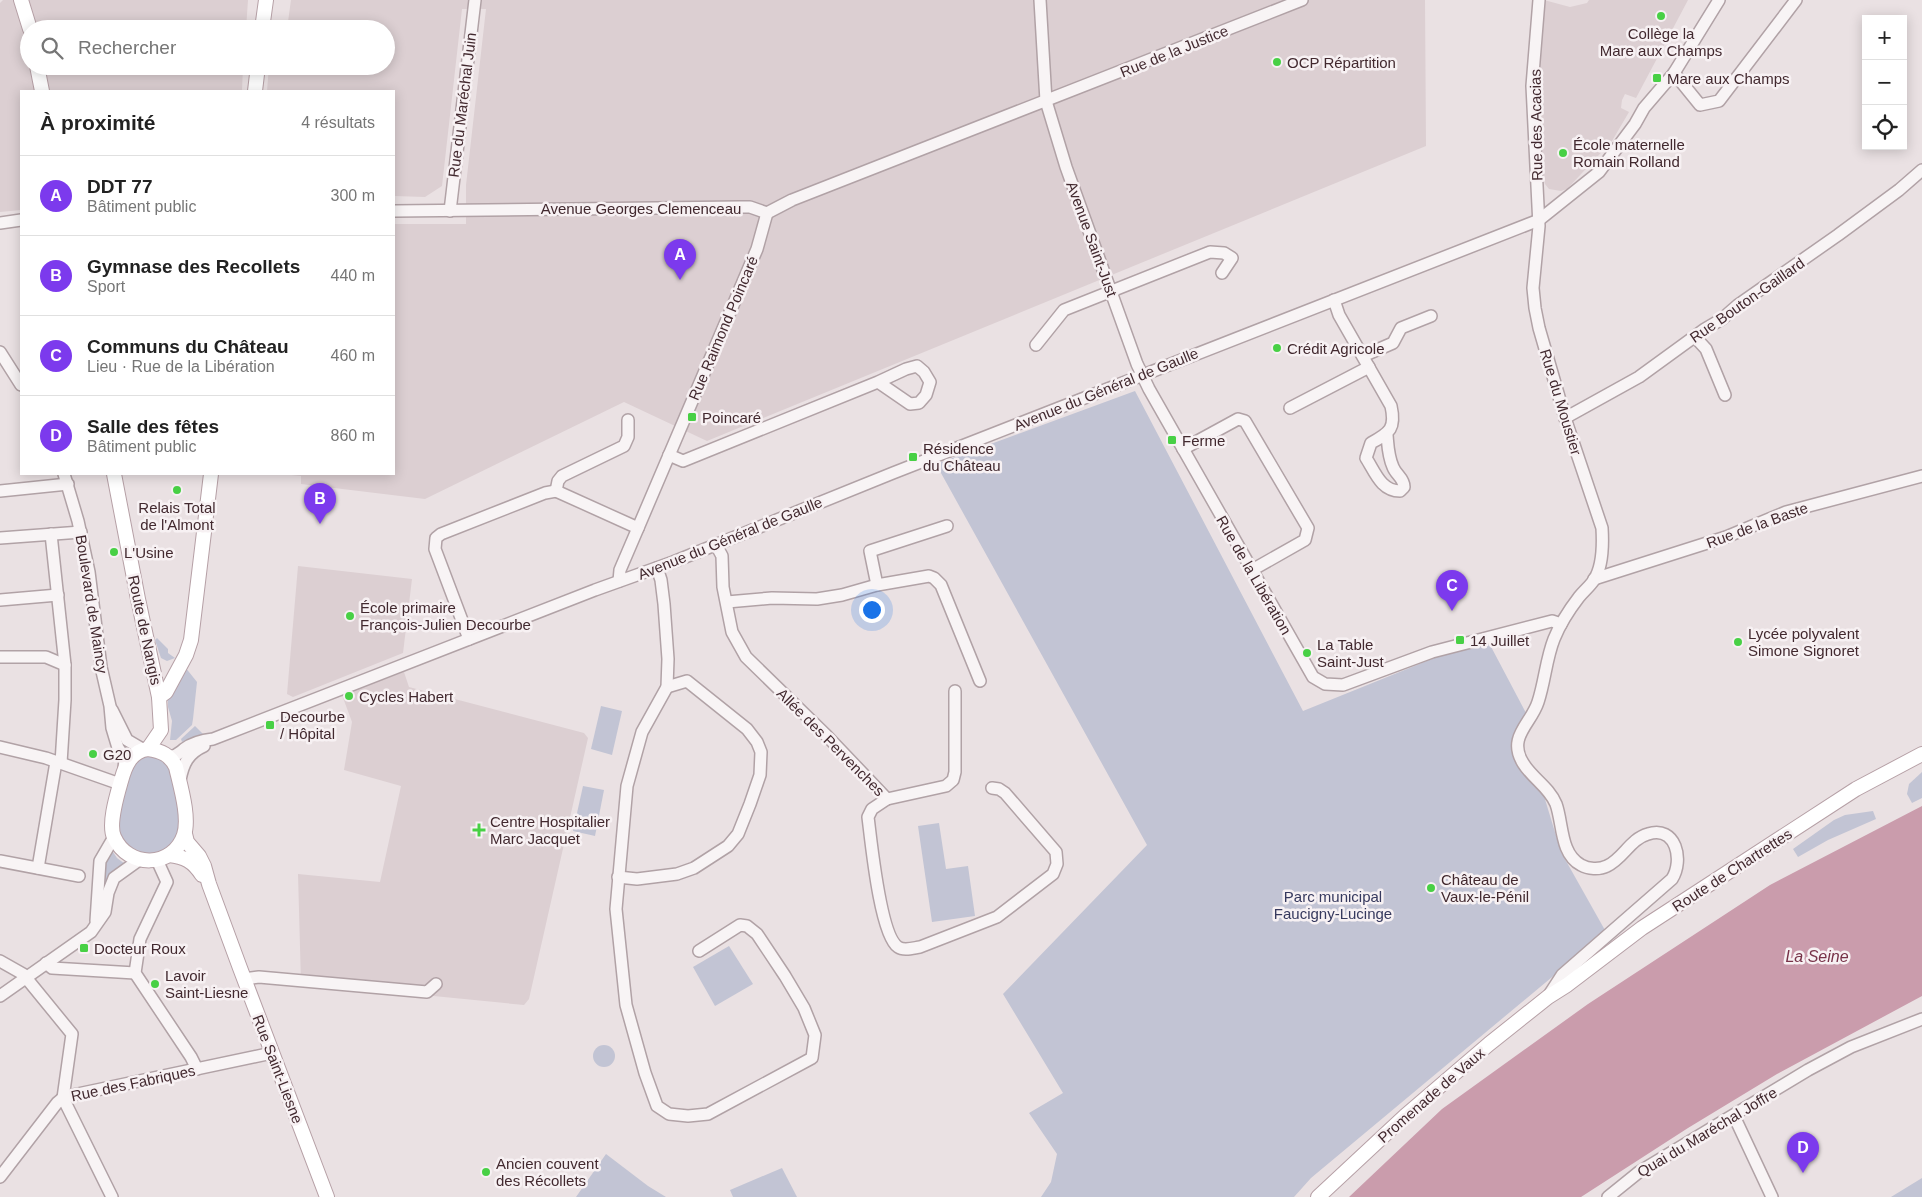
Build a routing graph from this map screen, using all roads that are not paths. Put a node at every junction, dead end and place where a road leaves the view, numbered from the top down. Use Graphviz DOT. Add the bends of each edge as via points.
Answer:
graph roads {
  1 [pos="21,0"];
  2 [pos="28,0"];
  3 [pos="266,0"];
  4 [pos="475,0"];
  5 [pos="1040,0"];
  6 [pos="1302,0"];
  7 [pos="1539,0"];
  8 [pos="1719,0"];
  9 [pos="1796,0"];
  10 [pos="27,20"];
  11 [pos="28,20"];
  12 [pos="263,20"];
  13 [pos="1674,73"];
  14 [pos="39,75"];
  15 [pos="257,75"];
  16 [pos="42,90"];
  17 [pos="255,90"];
  18 [pos="1046,101"];
  19 [pos="1922,170"];
  20 [pos="395,211"];
  21 [pos="450,211"];
  22 [pos="767,214"];
  23 [pos="20,220"];
  24 [pos="1538,220"];
  25 [pos="0,223"];
  26 [pos="1222,273"];
  27 [pos="1111,292"];
  28 [pos="1334,300"];
  29 [pos="1431,316"];
  30 [pos="1695,337"];
  31 [pos="1036,345"];
  32 [pos="0,352"];
  33 [pos="1366,362"];
  34 [pos="1142,375"];
  35 [pos="878,382"];
  36 [pos="20,383"];
  37 [pos="1724,395"];
  38 [pos="1290,408"];
  39 [pos="1565,418"];
  40 [pos="628,420"];
  41 [pos="1387,435"];
  42 [pos="1183,449"];
  43 [pos="669,455"];
  44 [pos="114,475"];
  45 [pos="211,475"];
  46 [pos="1922,476"];
  47 [pos="66,479"];
  48 [pos="556,491"];
  49 [pos="0,492"];
  50 [pos="947,526"];
  51 [pos="638,528"];
  52 [pos="81,532"];
  53 [pos="51,534"];
  54 [pos="0,538"];
  55 [pos="716,545"];
  56 [pos="657,568"];
  57 [pos="1252,570"];
  58 [pos="1594,579"];
  59 [pos="619,581"];
  60 [pos="877,585"];
  61 [pos="58,595"];
  62 [pos="0,600"];
  63 [pos="727,602"];
  64 [pos="1561,624"];
  65 [pos="469,639"];
  66 [pos="0,657"];
  67 [pos="181,663"];
  68 [pos="65,665"];
  69 [pos="153,669"];
  70 [pos="980,681"];
  71 [pos="667,686"];
  72 [pos="955,691"];
  73 [pos="159,697"];
  74 [pos="110,706"];
  75 [pos="213,739"];
  76 [pos="0,747"];
  77 [pos="146,750"];
  78 [pos="1922,754"];
  79 [pos="168,756"];
  80 [pos="58,763"];
  81 [pos="124,769"];
  82 [pos="180,782"];
  83 [pos="116,783"];
  84 [pos="992,788"];
  85 [pos="887,798"];
  86 [pos="184,834"];
  87 [pos="114,837"];
  88 [pos="163,858"];
  89 [pos="139,860"];
  90 [pos="0,861"];
  91 [pos="38,868"];
  92 [pos="79,876"];
  93 [pos="618,877"];
  94 [pos="209,884"];
  95 [pos="96,924"];
  96 [pos="699,951"];
  97 [pos="0,961"];
  98 [pos="46,963"];
  99 [pos="135,973"];
  100 [pos="26,977"];
  101 [pos="244,979"];
  102 [pos="436,984"];
  103 [pos="0,996"];
  104 [pos="1548,997"];
  105 [pos="1922,1019"];
  106 [pos="272,1053"];
  107 [pos="197,1069"];
  108 [pos="63,1098"];
  109 [pos="1734,1116"];
  110 [pos="0,1177"];
  111 [pos="112,1197"];
  112 [pos="327,1197"];
  113 [pos="1318,1197"];
  114 [pos="1608,1197"];
  115 [pos="1772,1197"];
  1 -- 10 [label="main road"];
  2 -- 11 [label="main road"];
  3 -- 12 [label="main road"];
  4 -- 21 [label="street, Rue du Maréchal Juin"];
  5 -- 18 [label="street, Avenue Saint-Just"];
  6 -- 18 [label="street, Rue de la Justice"];
  7 -- 24 [label="street, Rue des Acacias" via="1532,86"];
  8 -- 13 [label="street, Avenue du Général de Gaulle"];
  9 -- 13 [label="street" via="1719,100 1700,105"];
  13 -- 24 [label="street, Avenue du Général de Gaulle" via="1644,108 1599,172"];
  14 -- 16 [label="main road"];
  15 -- 17 [label="main road"];
  18 -- 22 [label="street" via="792,200"];
  18 -- 27 [label="street, Avenue Saint-Just"];
  19 -- 30 [label="street, Rue Bouton-Gaillard" via="1892,196"];
  20 -- 21 [label="street, Avenue Georges Clemenceau"];
  21 -- 22 [label="street, Avenue Georges Clemenceau" via="750,207"];
  22 -- 43 [label="street, Rue Raimond Poincaré" via="757,249"];
  23 -- 25 [label="street"];
  24 -- 28 [label="street, Avenue du Général de Gaulle"];
  24 -- 39 [label="street, Rue du Moustier" via="1533,288 1535,308"];
  26 -- 27 [label="street" via="1232,258 1224,253 1210,252"];
  27 -- 31 [label="street" via="1064,310"];
  27 -- 34 [label="street, Avenue Saint-Just"];
  28 -- 33 [label="street"];
  28 -- 34 [label="street, Avenue du Général de Gaulle"];
  29 -- 33 [label="street" via="1402,328 1393,343"];
  30 -- 37 [label="street" via="1706,349"];
  30 -- 39 [label="street, Rue Bouton-Gaillard" via="1639,377"];
  32 -- 36 [label="street"];
  33 -- 38 [label="street"];
  33 -- 41 [label="street" via="1390,406 1392,423"];
  34 -- 42 [label="street, Rue de la Libération"];
  34 -- 55 [label="street, Avenue du Général de Gaulle"];
  35 -- 43 [label="street" via="683,461"];
  39 -- 58 [label="street, Rue du Moustier" via="1602,528 1601,558"];
  40 -- 48 [label="street" via="628,437 624,446 562,476"];
  41 -- 41 [label="street" via="1371,443 1366,458 1382,484 1393,491 1400,491 1404,481 1393,469"];
  42 -- 57 [label="street, Rue de la Libération"];
  42 -- 57 [label="street" via="1238,418 1245,421 1308,528 1305,540"];
  43 -- 51 [label="street, Rue Raimond Poincaré"];
  44 -- 69 [label="main road, Route de Nangis"];
  45 -- 67 [label="main road" via="192,634"];
  46 -- 58 [label="street, Rue de la Baste" via="1786,512 1726,537"];
  47 -- 49 [label="street"];
  47 -- 52 [label="street, Boulevard de Maincy"];
  48 -- 51 [label="street"];
  48 -- 65 [label="street" via="545,492 493,512 436,538 435,549"];
  50 -- 60 [label="street" via="870,551"];
  51 -- 59 [label="street, Rue Raimond Poincaré" via="620,570"];
  52 -- 53 [label="street"];
  52 -- 74 [label="street, Boulevard de Maincy"];
  53 -- 54 [label="street"];
  53 -- 61 [label="street"];
  55 -- 56 [label="street, Avenue du Général de Gaulle"];
  55 -- 63 [label="street, Allée des Pervenches" via="722,556"];
  56 -- 59 [label="street, Avenue du Général de Gaulle"];
  56 -- 71 [label="street" via="664,604"];
  57 -- 64 [label="street, Rue de la Libération" via="1310,673 1325,684 1343,685 1432,652 1514,630 1552,621"];
  58 -- 64 [label="street"];
  59 -- 65 [label="street, Avenue du Général de Gaulle"];
  60 -- 63 [label="street" via="817,599"];
  60 -- 70 [label="street" via="924,576 934,578 941,585"];
  61 -- 62 [label="street"];
  61 -- 68 [label="street"];
  63 -- 85 [label="street, Allée des Pervenches" via="732,632 746,657"];
  64 -- 104 [label="street" via="1551,646 1539,701 1518,738 1516,746 1522,763 1555,802 1567,850 1579,864 1593,868 1607,866 1641,836 1655,832 1676,846 1678,864 1672,879 1562,976"];
  65 -- 75 [label="street, Avenue du Général de Gaulle"];
  66 -- 68 [label="street" via="46,657"];
  67 -- 69 [label="main road"];
  67 -- 73 [label="main road" via="166,692"];
  68 -- 80 [label="street"];
  69 -- 73 [label="main road, Route de Nangis"];
  71 -- 93 [label="street" via="642,732 628,786"];
  71 -- 93 [label="street" via="687,681 747,729 761,752 760,774 738,834 728,846 694,868 677,874 637,879"];
  72 -- 85 [label="street, Allée des Pervenches" via="953,780 946,786"];
  73 -- 77 [label="main road, Route de Nangis" via="161,730"];
  73 -- 79 [label="main road, Route de Nangis" via="168,718"];
  74 -- 77 [label="street, Boulevard de Maincy" via="127,740"];
  74 -- 81 [label="street, Boulevard de Maincy" via="112,728 125,758"];
  75 -- 79 [label="street" via="185,748 176,756"];
  75 -- 82 [label="street" via="188,757"];
  76 -- 80 [label="street"];
  77 -- 79 [label="main road"];
  77 -- 81 [label="main road" via="134,755"];
  78 -- 104 [label="main road, Route de Chartrettes" via="1856,790 1684,900"];
  79 -- 82 [label="main road" via="176,767"];
  80 -- 83 [label="street"];
  80 -- 91 [label="street"];
  81 -- 83 [label="main road"];
  82 -- 86 [label="main road" via="186,821"];
  83 -- 87 [label="main road"];
  84 -- 85 [label="street" via="1006,793 1056,852 1057,864 1053,874 997,917 908,950 898,947 890,936 874,877 868,817 872,809"];
  86 -- 88 [label="main road" via="176,849"];
  86 -- 94 [label="main road, Rue Saint-Liesne" via="202,860"];
  87 -- 89 [label="main road" via="128,854"];
  87 -- 95 [label="street" via="100,861"];
  88 -- 89 [label="main road" via="148,862"];
  88 -- 94 [label="main road, Rue Saint-Liesne" via="180,856 190,860"];
  88 -- 99 [label="street" via="167,882 140,939"];
  89 -- 95 [label="street" via="114,878 105,912"];
  90 -- 91 [label="street"];
  91 -- 92 [label="street"];
  93 -- 96 [label="street" via="616,909 626,1005 657,1106 669,1114 708,1114 812,1058 815,1036 804,1008 757,934 740,925"];
  94 -- 101 [label="main road, Rue Saint-Liesne"];
  95 -- 98 [label="street" via="91,932"];
  97 -- 100 [label="street" via="20,970"];
  98 -- 99 [label="street" via="52,968"];
  98 -- 100 [label="street"];
  99 -- 107 [label="street"];
  100 -- 103 [label="street"];
  100 -- 108 [label="street" via="72,1034"];
  101 -- 102 [label="street" via="267,977 427,992"];
  101 -- 106 [label="main road, Rue Saint-Liesne"];
  104 -- 113 [label="main road, Promenade de Vaux" via="1405,1116"];
  105 -- 109 [label="street, Quai du Maréchal Joffre" via="1851,1047"];
  106 -- 107 [label="street, Rue des Fabriques"];
  106 -- 112 [label="main road, Rue Saint-Liesne"];
  107 -- 108 [label="street, Rue des Fabriques"];
  108 -- 110 [label="street, Rue des Fabriques"];
  108 -- 111 [label="street"];
  109 -- 114 [label="street, Quai du Maréchal Joffre" via="1639,1172"];
  109 -- 115 [label="street"];
}
